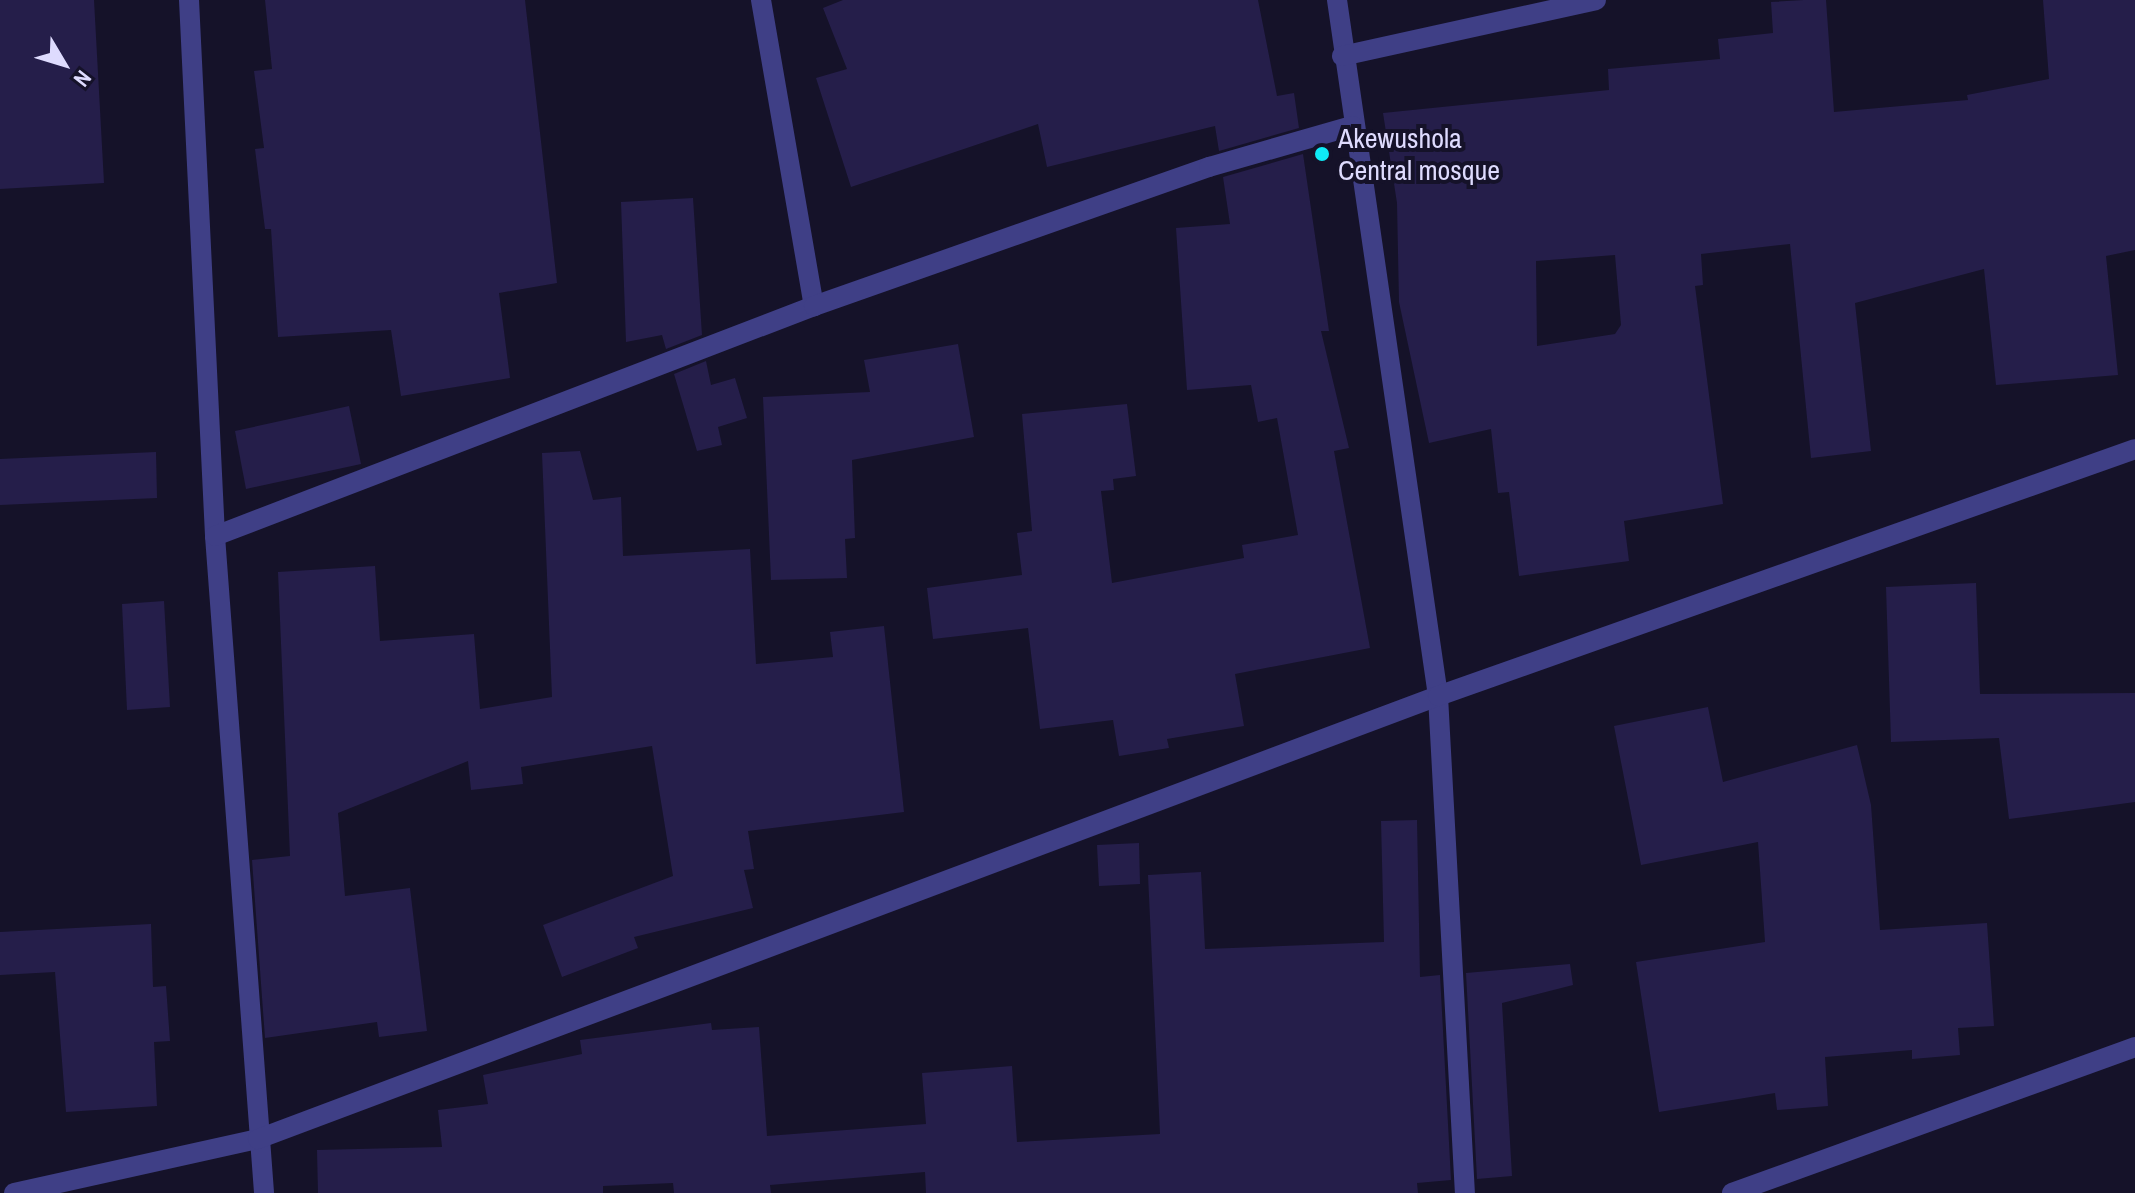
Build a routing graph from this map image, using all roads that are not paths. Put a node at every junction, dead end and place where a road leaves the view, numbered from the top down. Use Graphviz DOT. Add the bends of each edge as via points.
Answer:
graph roads {
  1 [pos="189,0"];
  2 [pos="761,0"];
  3 [pos="1337,0"];
  4 [pos="1596,0"];
  5 [pos="1342,56"];
  6 [pos="1352,126"];
  7 [pos="814,306"];
  8 [pos="2135,449"];
  9 [pos="215,536"];
  10 [pos="1438,696"];
  11 [pos="2135,1047"];
  12 [pos="258,1139"];
  13 [pos="14,1193"];
  14 [pos="264,1193"];
  15 [pos="1465,1193"];
  16 [pos="1732,1193"];
  1 -- 9 [label="street"];
  2 -- 7 [label="street"];
  3 -- 5 [label="street"];
  4 -- 5 [label="street"];
  5 -- 6 [label="street"];
  6 -- 7 [label="street" via="1209,167"];
  6 -- 10 [label="street"];
  7 -- 9 [label="street"];
  8 -- 10 [label="street"];
  9 -- 12 [label="street"];
  10 -- 12 [label="street"];
  10 -- 15 [label="street"];
  11 -- 16 [label="street"];
  12 -- 13 [label="street"];
  12 -- 14 [label="street"];
}
